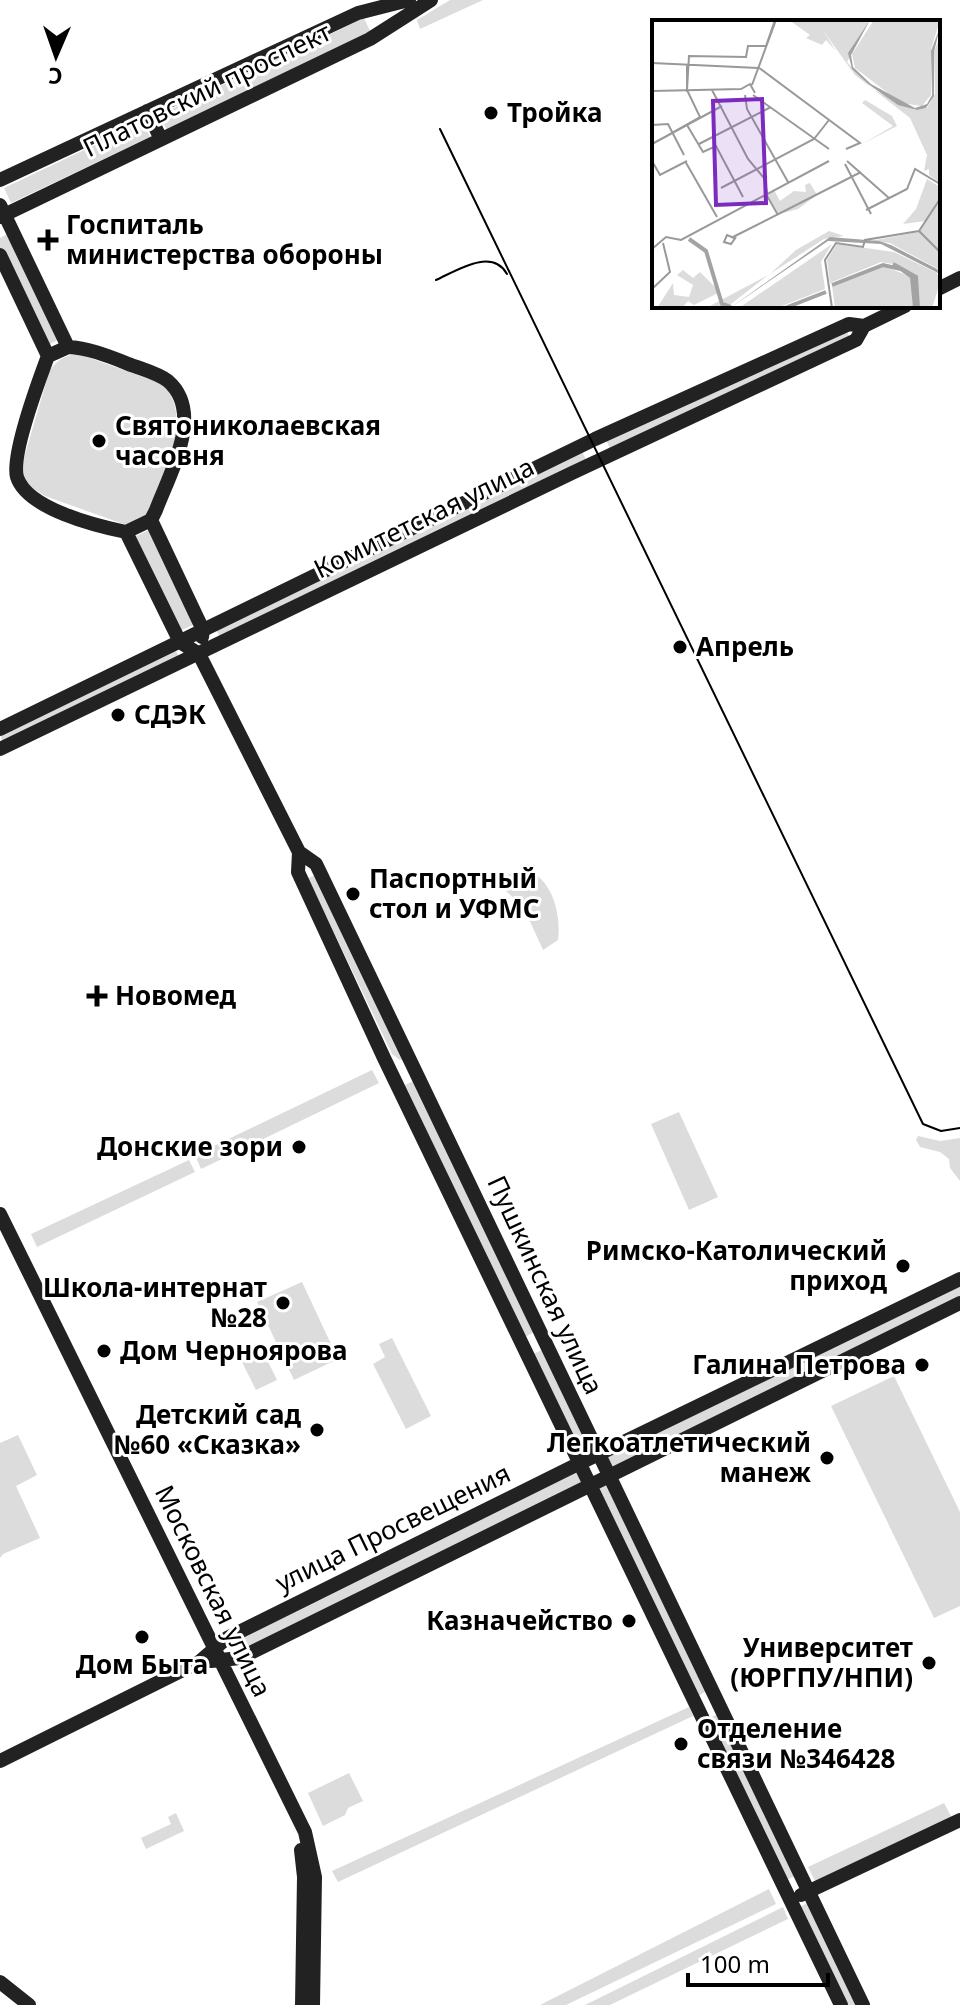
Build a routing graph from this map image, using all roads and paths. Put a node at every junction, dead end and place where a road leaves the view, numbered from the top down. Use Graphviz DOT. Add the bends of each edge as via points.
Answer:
graph roads {
  1 [pos="409,0"];
  2 [pos="431,0"];
  3 [pos="147,111"];
  4 [pos="161,139"];
  5 [pos="0,180"];
  6 [pos="1,212"];
  7 [pos="0,255"];
  8 [pos="960,278"];
  9 [pos="940,288"];
  10 [pos="901,308"];
  11 [pos="864,326"];
  12 [pos="68,347"];
  13 [pos="48,356"];
  14 [pos="151,520"];
  15 [pos="418,526"];
  16 [pos="126,532"];
  17 [pos="426,543"];
  18 [pos="203,630"];
  19 [pos="180,642"];
  20 [pos="199,654"];
  21 [pos="0,729"];
  22 [pos="0,749"];
  23 [pos="299,852"];
  24 [pos="0,1214"];
  25 [pos="0,1226"];
  26 [pos="960,1279"];
  27 [pos="960,1303"];
  28 [pos="599,1454"];
  29 [pos="579,1463"];
  30 [pos="609,1476"];
  31 [pos="590,1485"];
  32 [pos="211,1658"];
  33 [pos="0,1761"];
  34 [pos="960,1820"];
  35 [pos="809,1891"];
  36 [pos="790,1901"];
  37 [pos="0,1982"];
  38 [pos="29,2005"];
  39 [pos="302,2005"];
  40 [pos="313,2005"];
  41 [pos="841,2005"];
  42 [pos="863,2005"];
  1 -- 3 [label="main road, Платовский проспект" via="358,13"];
  2 -- 4 [label="main road, Платовский проспект" via="370,39"];
  3 -- 4 [label="main road"];
  3 -- 5 [label="main road, Платовский проспект"];
  4 -- 6 [label="main road, Платовский проспект"];
  6 -- 12 [label="main road"];
  7 -- 13 [label="main road"];
  8 -- 9 [label="main road"];
  10 -- 11 [label="main road, Комитетская улица"];
  11 -- 15 [label="main road, Комитетская улица" via="849,324"];
  11 -- 17 [label="main road, Комитетская улица" via="856,340"];
  12 -- 13 [label="main road"];
  12 -- 14 [label="main road" via="155,374 177,394 185,418 183,434"];
  13 -- 16 [label="main road" via="26,422 17,476 29,493 60,511"];
  14 -- 16 [label="main road"];
  14 -- 18 [label="main road"];
  15 -- 17 [label="main road"];
  15 -- 18 [label="main road, Комитетская улица"];
  16 -- 19 [label="main road"];
  17 -- 20 [label="main road, Комитетская улица"];
  18 -- 19 [label="main road, Комитетская улица"];
  18 -- 20 [label="main road"];
  19 -- 20 [label="main road"];
  19 -- 21 [label="main road, Комитетская улица"];
  20 -- 22 [label="main road, Комитетская улица"];
  20 -- 23 [label="main road, Пушкинская улица"];
  23 -- 28 [label="main road, Пушкинская улица" via="316,864"];
  23 -- 29 [label="main road, Пушкинская улица" via="298,872"];
  24 -- 32 [label="main road, Московская улица"];
  25 -- 32 [label="main road, Московская улица"];
  26 -- 28 [label="main road, улица Просвещения"];
  27 -- 30 [label="main road, улица Просвещения"];
  28 -- 29 [label="main road, улица Просвещения"];
  28 -- 30 [label="main road, Пушкинская улица"];
  29 -- 31 [label="main road, Пушкинская улица"];
  29 -- 32 [label="main road, улица Просвещения" via="227,1638"];
  30 -- 31 [label="main road, улица Просвещения"];
  30 -- 35 [label="main road, Пушкинская улица"];
  31 -- 32 [label="main road, улица Просвещения" via="240,1658"];
  31 -- 36 [label="main road, Пушкинская улица"];
  32 -- 33 [label="main road, улица Просвещения"];
  32 -- 39 [label="main road, Московская улица" via="298,1835 304,1866"];
  32 -- 40 [label="main road, Московская улица" via="310,1848 315,1877"];
  34 -- 35 [label="main road"];
  35 -- 36 [label="main road"];
  35 -- 42 [label="main road, Пушкинская улица"];
  36 -- 41 [label="main road, Пушкинская улица"];
  37 -- 38 [label="main road"];
}
